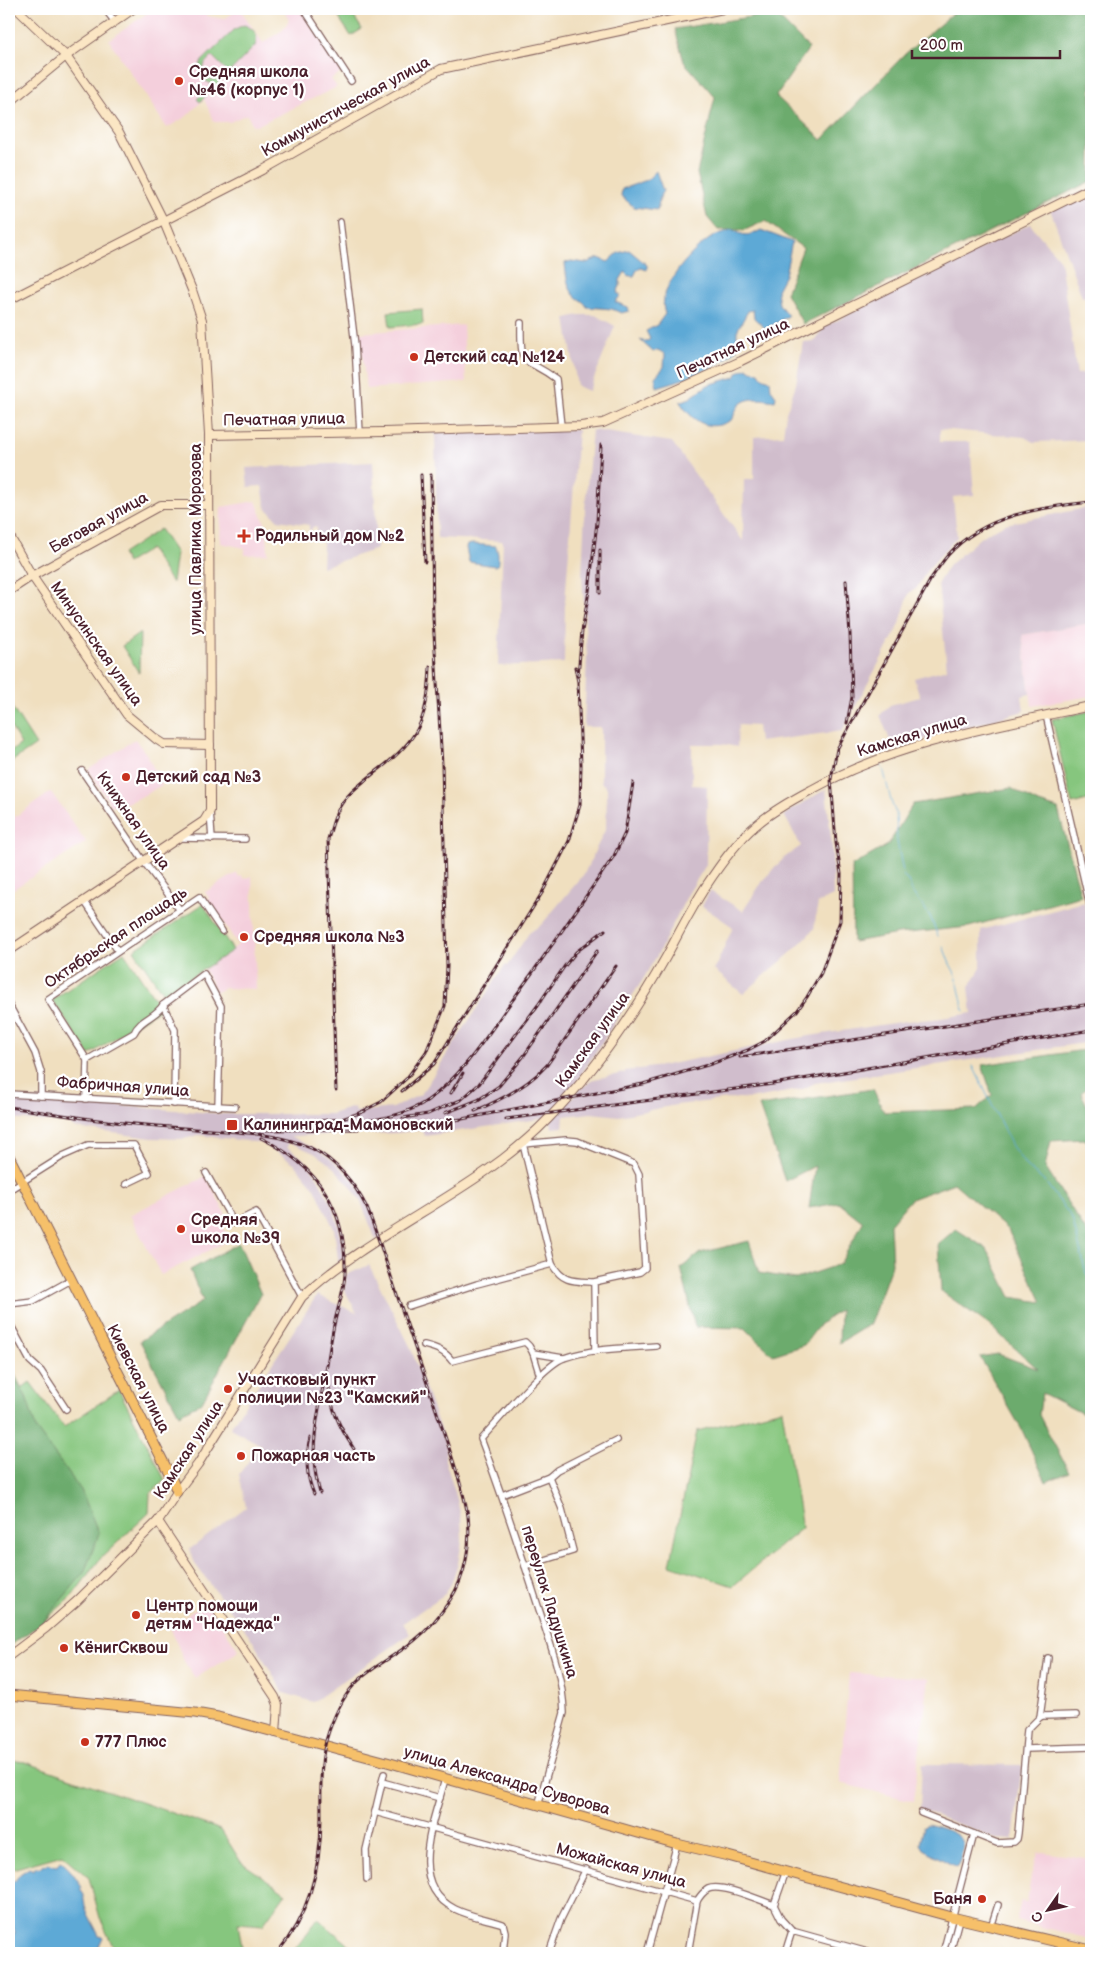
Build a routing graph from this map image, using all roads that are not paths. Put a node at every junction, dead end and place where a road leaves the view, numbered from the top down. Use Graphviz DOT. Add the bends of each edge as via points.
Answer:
graph roads {
  1 [pos="17,9"];
  2 [pos="105,9"];
  3 [pos="133,9"];
  4 [pos="304,9"];
  5 [pos="723,9"];
  6 [pos="689,12"];
  7 [pos="115,22"];
  8 [pos="66,56"];
  9 [pos="351,82"];
  10 [pos="9,103"];
  11 [pos="1091,188"];
  12 [pos="164,222"];
  13 [pos="340,222"];
  14 [pos="9,300"];
  15 [pos="521,323"];
  16 [pos="561,426"];
  17 [pos="360,432"];
  18 [pos="209,435"];
  19 [pos="209,505"];
  20 [pos="9,535"];
  21 [pos="32,576"];
  22 [pos="9,591"];
  23 [pos="1091,706"];
  24 [pos="1046,715"];
  25 [pos="210,744"];
  26 [pos="82,771"];
  27 [pos="210,811"];
  28 [pos="179,838"];
  29 [pos="212,839"];
  30 [pos="246,839"];
  31 [pos="144,862"];
  32 [pos="85,902"];
  33 [pos="180,910"];
  34 [pos="1091,910"];
  35 [pos="222,931"];
  36 [pos="9,951"];
  37 [pos="118,951"];
  38 [pos="9,1005"];
  39 [pos="163,1005"];
  40 [pos="87,1060"];
  41 [pos="9,1094"];
  42 [pos="41,1096"];
  43 [pos="86,1099"];
  44 [pos="174,1104"];
  45 [pos="235,1107"];
  46 [pos="218,1108"];
  47 [pos="523,1144"];
  48 [pos="9,1156"];
  49 [pos="206,1173"];
  50 [pos="22,1182"];
  51 [pos="126,1184"];
  52 [pos="9,1190"];
  53 [pos="552,1264"];
  54 [pos="71,1280"];
  55 [pos="594,1282"];
  56 [pos="302,1297"];
  57 [pos="9,1304"];
  58 [pos="409,1306"];
  59 [pos="9,1322"];
  60 [pos="424,1346"];
  61 [pos="656,1346"];
  62 [pos="595,1351"];
  63 [pos="533,1353"];
  64 [pos="563,1358"];
  65 [pos="540,1376"];
  66 [pos="66,1409"];
  67 [pos="616,1440"];
  68 [pos="549,1477"];
  69 [pos="176,1492"];
  70 [pos="502,1495"];
  71 [pos="158,1521"];
  72 [pos="525,1566"];
  73 [pos="9,1656"];
  74 [pos="1048,1658"];
  75 [pos="9,1695"];
  76 [pos="1076,1716"];
  77 [pos="1040,1717"];
  78 [pos="276,1733"];
  79 [pos="1091,1747"];
  80 [pos="1026,1749"];
  81 [pos="384,1774"];
  82 [pos="445,1779"];
  83 [pos="382,1782"];
  84 [pos="440,1798"];
  85 [pos="538,1806"];
  86 [pos="375,1812"];
  87 [pos="921,1813"];
  88 [pos="433,1827"];
  89 [pos="974,1834"];
  90 [pos="677,1844"];
  91 [pos="586,1870"];
  92 [pos="786,1871"];
  93 [pos="367,1879"];
  94 [pos="665,1892"];
  95 [pos="697,1901"];
  96 [pos="774,1905"];
  97 [pos="998,1905"];
  98 [pos="956,1918"];
  99 [pos="991,1927"];
  100 [pos="792,1931"];
  101 [pos="1091,1950"];
  102 [pos="503,1953"];
  103 [pos="548,1953"];
  104 [pos="647,1953"];
  105 [pos="688,1953"];
  106 [pos="786,1953"];
  107 [pos="871,1953"];
  108 [pos="943,1953"];
  109 [pos="950,1953"];
  1 -- 8 [label="street, улица Павлика Морозова"];
  2 -- 7 [label="street"];
  3 -- 7 [label="street"];
  4 -- 9 [label="street"];
  5 -- 6 [label="street, Коммунистическая улица"];
  6 -- 12 [label="street, Коммунистическая улица" via="441,69"];
  7 -- 8 [label="street"];
  8 -- 10 [label="street"];
  8 -- 12 [label="street, улица Павлика Морозова" via="119,132"];
  11 -- 16 [label="street, Печатная улица" via="742,361 614,419 603,423"];
  12 -- 14 [label="street, Коммунистическая улица"];
  12 -- 18 [label="street, улица Павлика Морозова" via="202,320"];
  13 -- 17 [label="street, Печатная улица" via="355,345"];
  15 -- 16 [label="street" via="520,350 523,356 529,364 556,379"];
  16 -- 17 [label="street, Печатная улица"];
  17 -- 18 [label="street, Печатная улица"];
  18 -- 19 [label="street, улица Павлика Морозова"];
  19 -- 21 [label="street, Беговая улица" via="161,505"];
  19 -- 25 [label="street, улица Павлика Морозова"];
  20 -- 21 [label="street, Минусинская улица"];
  21 -- 22 [label="street, Беговая улица"];
  21 -- 25 [label="street, Минусинская улица" via="129,718 164,744"];
  23 -- 24 [label="street, Камская улица"];
  24 -- 34 [label="street"];
  24 -- 47 [label="street, Камская улица" via="919,745 866,762 795,798 754,826 707,884 609,1047 568,1099"];
  25 -- 27 [label="street, улица Павлика Морозова"];
  26 -- 31 [label="street, Книжная улица"];
  27 -- 28 [label="street" via="204,821"];
  27 -- 29 [label="street"];
  28 -- 29 [label="street"];
  28 -- 31 [label="street"];
  29 -- 30 [label="street"];
  31 -- 32 [label="street"];
  31 -- 33 [label="street, Книжная улица"];
  32 -- 36 [label="street"];
  32 -- 37 [label="street"];
  33 -- 35 [label="street, Октябрьская площадь" via="199,897"];
  33 -- 37 [label="street, Октябрьская площадь"];
  37 -- 40 [label="street, Октябрьская площадь" via="48,999"];
  38 -- 42 [label="street" via="35,1052 41,1072"];
  39 -- 40 [label="street" via="137,1026 134,1033"];
  39 -- 44 [label="street" via="175,1030"];
  39 -- 46 [label="street" via="204,974 221,1006"];
  40 -- 43 [label="street"];
  41 -- 42 [label="street, Фабричная улица"];
  42 -- 43 [label="street, Фабричная улица"];
  43 -- 44 [label="street, Фабричная улица"];
  44 -- 46 [label="street, Фабричная улица"];
  45 -- 46 [label="street, Фабричная улица"];
  47 -- 53 [label="street"];
  47 -- 55 [label="street" via="577,1141 634,1164 638,1174 645,1268 628,1276"];
  47 -- 56 [label="street, Камская улица" via="379,1240"];
  48 -- 50 [label="main road, Киевская улица"];
  49 -- 56 [label="street" via="234,1223 256,1212"];
  50 -- 51 [label="street" via="63,1156 88,1145 134,1145 149,1173"];
  50 -- 52 [label="street"];
  50 -- 54 [label="main road, Киевская улица"];
  53 -- 55 [label="street" via="567,1280"];
  53 -- 58 [label="street"];
  54 -- 57 [label="street" via="33,1301"];
  54 -- 69 [label="main road, Киевская улица"];
  55 -- 62 [label="street"];
  56 -- 69 [label="street, Камская улица" via="198,1464"];
  59 -- 66 [label="street" via="30,1361 42,1371"];
  60 -- 63 [label="street" via="437,1348 452,1361 525,1342"];
  61 -- 62 [label="street"];
  62 -- 64 [label="street"];
  63 -- 64 [label="street"];
  63 -- 65 [label="street"];
  64 -- 65 [label="street"];
  65 -- 70 [label="street, переулок Ладушкина" via="481,1439"];
  67 -- 68 [label="street"];
  68 -- 70 [label="street"];
  68 -- 72 [label="street" via="573,1551"];
  69 -- 71 [label="street, Камская улица"];
  70 -- 72 [label="street, переулок Ладушкина"];
  71 -- 73 [label="street, Камская улица" via="77,1601"];
  71 -- 78 [label="street, Камская улица" via="275,1696 278,1705"];
  72 -- 85 [label="street, переулок Ладушкина" via="558,1670 564,1702 564,1713"];
  74 -- 77 [label="street"];
  75 -- 78 [label="main road, улица Александра Суворова" via="195,1713"];
  76 -- 77 [label="street"];
  77 -- 80 [label="street" via="1027,1730"];
  78 -- 82 [label="main road, улица Александра Суворова"];
  79 -- 80 [label="street"];
  80 -- 89 [label="street" via="1017,1839 1014,1842 997,1842"];
  81 -- 83 [label="street"];
  82 -- 84 [label="street"];
  82 -- 85 [label="main road, улица Александра Суворова"];
  83 -- 84 [label="street"];
  83 -- 86 [label="street"];
  84 -- 88 [label="street"];
  85 -- 90 [label="main road, улица Александра Суворова"];
  86 -- 88 [label="street, Можайская улица"];
  86 -- 93 [label="street" via="366,1850"];
  87 -- 89 [label="street"];
  88 -- 91 [label="street, Можайская улица"];
  88 -- 102 [label="street" via="426,1860 434,1890 453,1908 502,1924"];
  89 -- 98 [label="street"];
  90 -- 92 [label="main road, улица Александра Суворова"];
  90 -- 94 [label="street"];
  91 -- 94 [label="street, Можайская улица"];
  91 -- 103 [label="street"];
  92 -- 96 [label="street"];
  92 -- 98 [label="main road, улица Александра Суворова"];
  94 -- 95 [label="street, Можайская улица"];
  94 -- 104 [label="street"];
  95 -- 96 [label="street, Можайская улица" via="701,1894 718,1887"];
  95 -- 105 [label="street"];
  96 -- 100 [label="street"];
  97 -- 99 [label="street"];
  98 -- 99 [label="main road, улица Александра Суворова"];
  98 -- 108 [label="street"];
  98 -- 109 [label="street"];
  99 -- 101 [label="main road, улица Александра Суворова"];
  100 -- 106 [label="street"];
  100 -- 107 [label="street"];
}
